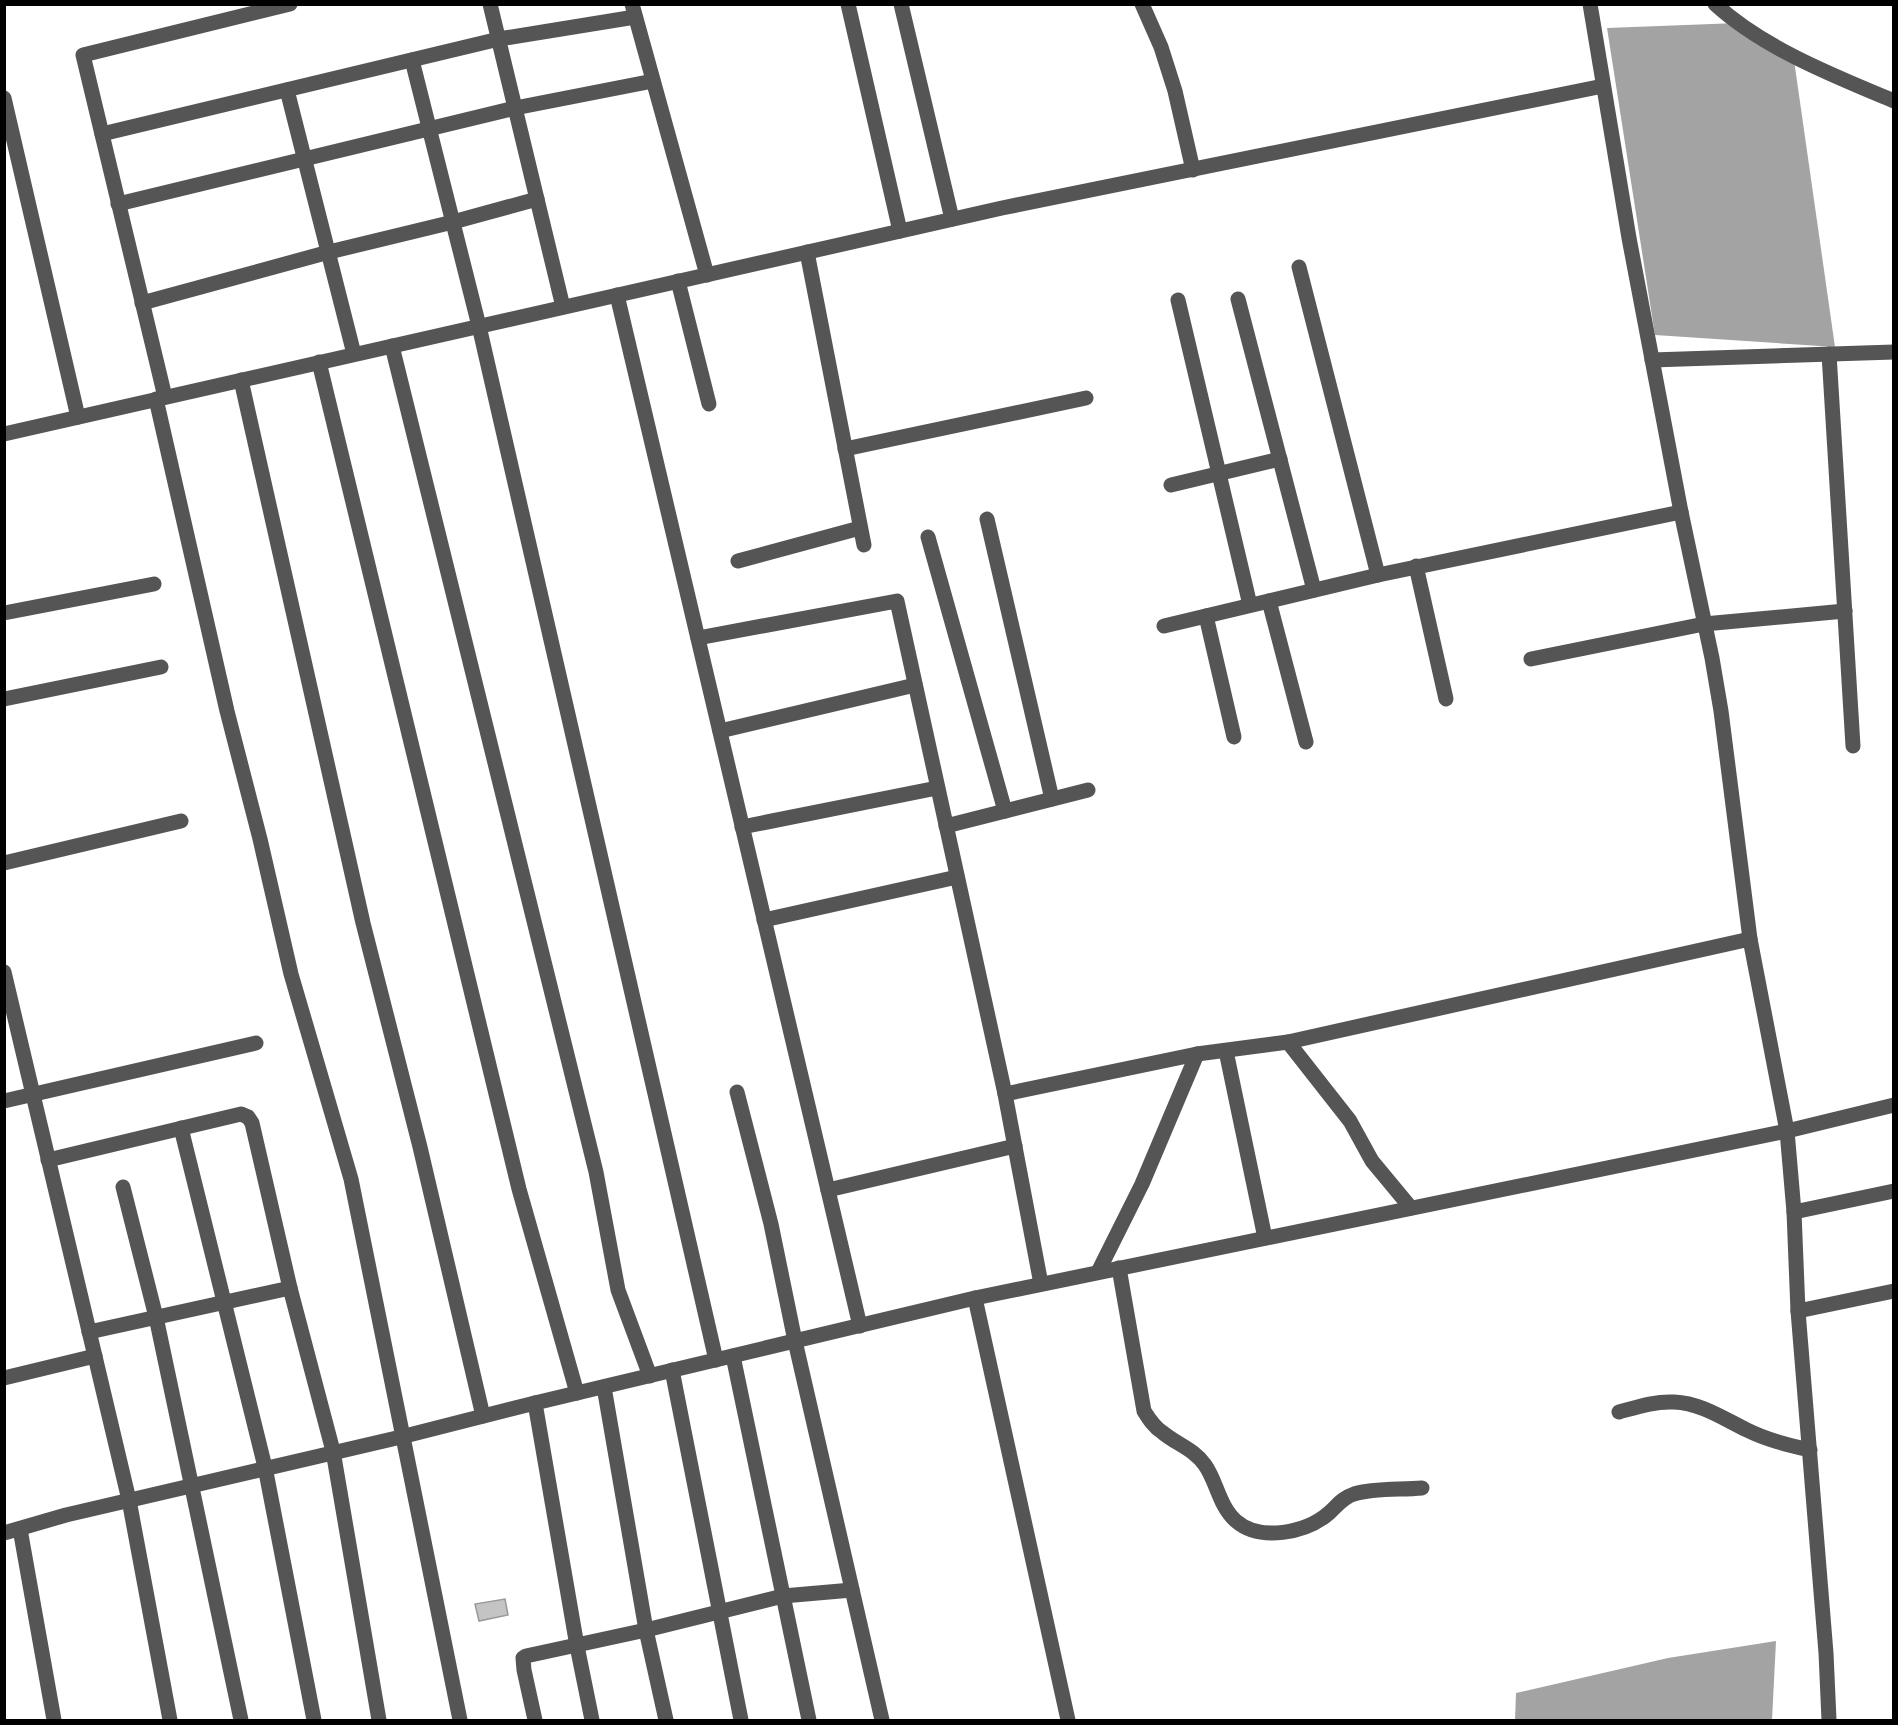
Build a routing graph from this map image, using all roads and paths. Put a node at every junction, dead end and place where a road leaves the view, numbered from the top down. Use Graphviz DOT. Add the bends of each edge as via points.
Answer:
graph roads {
  1 [pos="290,4"];
  2 [pos="490,4"];
  3 [pos="848,4"];
  4 [pos="901,4"];
  5 [pos="1142,4"];
  6 [pos="1590,4"];
  7 [pos="1715,4"];
  8 [pos="634,11"];
  9 [pos="499,39"];
  10 [pos="412,60"];
  11 [pos="653,81"];
  12 [pos="1603,87"];
  13 [pos="287,90"];
  14 [pos="4,98"];
  15 [pos="1893,101"];
  16 [pos="515,108"];
  17 [pos="429,129"];
  18 [pos="102,134"];
  19 [pos="10,145"];
  20 [pos="306,158"];
  21 [pos="1193,170"];
  22 [pos="537,199"];
  23 [pos="118,204"];
  24 [pos="952,219"];
  25 [pos="453,222"];
  26 [pos="900,231"];
  27 [pos="328,252"];
  28 [pos="807,252"];
  29 [pos="1299,267"];
  30 [pos="707,275"];
  31 [pos="678,281"];
  32 [pos="617,295"];
  33 [pos="1238,299"];
  34 [pos="1178,300"];
  35 [pos="142,303"];
  36 [pos="563,307"];
  37 [pos="479,326"];
  38 [pos="392,346"];
  39 [pos="1893,352"];
  40 [pos="354,354"];
  41 [pos="1829,354"];
  42 [pos="1652,360"];
  43 [pos="319,362"];
  44 [pos="241,380"];
  45 [pos="160,398"];
  46 [pos="1086,398"];
  47 [pos="709,404"];
  48 [pos="78,417"];
  49 [pos="4,434"];
  50 [pos="845,449"];
  51 [pos="1280,459"];
  52 [pos="1219,473"];
  53 [pos="1171,485"];
  54 [pos="1681,512"];
  55 [pos="987,519"];
  56 [pos="861,528"];
  57 [pos="928,537"];
  58 [pos="864,545"];
  59 [pos="738,561"];
  60 [pos="1416,566"];
  61 [pos="1377,575"];
  62 [pos="154,584"];
  63 [pos="1314,590"];
  64 [pos="1269,601"];
  65 [pos="1250,605"];
  66 [pos="1845,611"];
  67 [pos="4,613"];
  68 [pos="1206,616"];
  69 [pos="1704,624"];
  70 [pos="1164,626"];
  71 [pos="698,638"];
  72 [pos="1531,659"];
  73 [pos="162,667"];
  74 [pos="915,685"];
  75 [pos="4,699"];
  76 [pos="1446,699"];
  77 [pos="720,731"];
  78 [pos="1234,737"];
  79 [pos="1306,742"];
  80 [pos="1853,746"];
  81 [pos="937,788"];
  82 [pos="1088,790"];
  83 [pos="1052,799"];
  84 [pos="1005,811"];
  85 [pos="181,820"];
  86 [pos="946,826"];
  87 [pos="742,827"];
  88 [pos="4,863"];
  89 [pos="957,877"];
  90 [pos="764,920"];
  91 [pos="1750,939"];
  92 [pos="4,972"];
  93 [pos="9,1017"];
  94 [pos="1288,1042"];
  95 [pos="256,1043"];
  96 [pos="1226,1051"];
  97 [pos="1197,1054"];
  98 [pos="737,1092"];
  99 [pos="32,1094"];
  100 [pos="1005,1094"];
  101 [pos="4,1101"];
  102 [pos="1893,1105"];
  103 [pos="181,1128"];
  104 [pos="1786,1131"];
  105 [pos="1015,1146"];
  106 [pos="48,1160"];
  107 [pos="123,1187"];
  108 [pos="828,1190"];
  109 [pos="1893,1191"];
  110 [pos="1412,1208"];
  111 [pos="1794,1212"];
  112 [pos="1266,1238"];
  113 [pos="1119,1268"];
  114 [pos="1098,1272"];
  115 [pos="1041,1284"];
  116 [pos="290,1288"];
  117 [pos="1893,1291"];
  118 [pos="975,1298"];
  119 [pos="224,1303"];
  120 [pos="1798,1311"];
  121 [pos="156,1317"];
  122 [pos="860,1326"];
  123 [pos="89,1332"];
  124 [pos="795,1341"];
  125 [pos="94,1356"];
  126 [pos="733,1356"];
  127 [pos="716,1360"];
  128 [pos="672,1370"];
  129 [pos="650,1376"];
  130 [pos="4,1378"];
  131 [pos="604,1387"];
  132 [pos="577,1393"];
  133 [pos="535,1403"];
  134 [pos="1619,1412"];
  135 [pos="483,1416"];
  136 [pos="401,1437"];
  137 [pos="1810,1450"];
  138 [pos="333,1451"];
  139 [pos="265,1467"];
  140 [pos="193,1485"];
  141 [pos="1422,1488"];
  142 [pos="129,1500"];
  143 [pos="20,1528"];
  144 [pos="4,1533"];
  145 [pos="852,1590"];
  146 [pos="783,1596"];
  147 [pos="719,1611"];
  148 [pos="646,1630"];
  149 [pos="577,1646"];
  150 [pos="54,1720"];
  151 [pos="170,1720"];
  152 [pos="241,1720"];
  153 [pos="314,1720"];
  154 [pos="379,1720"];
  155 [pos="460,1720"];
  156 [pos="535,1720"];
  157 [pos="592,1720"];
  158 [pos="666,1720"];
  159 [pos="741,1720"];
  160 [pos="808,1720"];
  161 [pos="882,1720"];
  162 [pos="1068,1720"];
  163 [pos="1829,1720"];
  1 -- 18 [label="street" via="82,55"];
  2 -- 9 [label="street"];
  3 -- 26 [label="street"];
  4 -- 24 [label="street"];
  5 -- 21 [label="street" via="1168,69"];
  6 -- 12 [label="street"];
  7 -- 15 [label="street" via="1734,21 1826,72"];
  8 -- 9 [label="street"];
  8 -- 11 [label="street"];
  9 -- 10 [label="street"];
  9 -- 16 [label="street"];
  10 -- 13 [label="street"];
  10 -- 17 [label="street"];
  11 -- 16 [label="street"];
  11 -- 30 [label="street"];
  12 -- 21 [label="street"];
  12 -- 42 [label="street"];
  13 -- 18 [label="street"];
  13 -- 20 [label="street"];
  14 -- 19 [label="street"];
  16 -- 17 [label="street"];
  16 -- 22 [label="street"];
  17 -- 20 [label="street"];
  17 -- 25 [label="street"];
  18 -- 23 [label="street"];
  19 -- 48 [label="street"];
  20 -- 23 [label="street"];
  20 -- 27 [label="street"];
  21 -- 24 [label="street"];
  22 -- 25 [label="street"];
  22 -- 36 [label="street"];
  23 -- 35 [label="street"];
  24 -- 26 [label="street"];
  25 -- 27 [label="street"];
  25 -- 37 [label="street"];
  26 -- 28 [label="street"];
  27 -- 35 [label="street"];
  27 -- 40 [label="street"];
  28 -- 30 [label="street"];
  28 -- 50 [label="street"];
  29 -- 61 [label="street"];
  30 -- 31 [label="street"];
  31 -- 32 [label="street"];
  31 -- 47 [label="street"];
  32 -- 36 [label="street"];
  32 -- 71 [label="street"];
  33 -- 51 [label="street"];
  34 -- 52 [label="street"];
  35 -- 45 [label="street"];
  36 -- 37 [label="street"];
  37 -- 38 [label="street"];
  37 -- 127 [label="street"];
  38 -- 40 [label="street"];
  38 -- 129 [label="street" via="596,1172 618,1290"];
  39 -- 41 [label="street"];
  40 -- 43 [label="street"];
  41 -- 42 [label="street"];
  41 -- 66 [label="street"];
  42 -- 54 [label="street"];
  43 -- 44 [label="street"];
  43 -- 132 [label="street" via="519,1189"];
  44 -- 45 [label="street"];
  44 -- 135 [label="street" via="363,923"];
  45 -- 48 [label="street"];
  45 -- 136 [label="street" via="227,711 291,974 351,1179"];
  46 -- 50 [label="street"];
  48 -- 49 [label="street"];
  50 -- 56 [label="street"];
  51 -- 52 [label="street"];
  51 -- 63 [label="street"];
  52 -- 53 [label="street"];
  52 -- 65 [label="street"];
  54 -- 60 [label="street"];
  54 -- 69 [label="street"];
  55 -- 83 [label="street"];
  56 -- 58 [label="street"];
  56 -- 59 [label="street"];
  57 -- 84 [label="street"];
  60 -- 61 [label="street"];
  60 -- 76 [label="street"];
  61 -- 63 [label="street"];
  62 -- 67 [label="street"];
  63 -- 64 [label="street"];
  64 -- 65 [label="street"];
  64 -- 79 [label="street"];
  65 -- 68 [label="street"];
  66 -- 69 [label="street"];
  66 -- 80 [label="street"];
  68 -- 70 [label="street"];
  68 -- 78 [label="street"];
  69 -- 72 [label="street"];
  69 -- 91 [label="street" via="1721,711"];
  71 -- 74 [label="street" via="897,601"];
  71 -- 77 [label="street"];
  73 -- 75 [label="street"];
  74 -- 77 [label="street"];
  74 -- 81 [label="street"];
  77 -- 87 [label="street"];
  81 -- 86 [label="street"];
  81 -- 87 [label="street"];
  82 -- 83 [label="street"];
  83 -- 84 [label="street"];
  84 -- 86 [label="street"];
  85 -- 88 [label="street"];
  86 -- 89 [label="street"];
  87 -- 90 [label="street"];
  89 -- 90 [label="street"];
  89 -- 100 [label="street"];
  90 -- 108 [label="street"];
  91 -- 94 [label="street"];
  91 -- 104 [label="street"];
  92 -- 93 [label="street"];
  93 -- 99 [label="street"];
  94 -- 96 [label="street"];
  94 -- 110 [label="street" via="1350,1121 1372,1161"];
  95 -- 99 [label="street"];
  96 -- 97 [label="street"];
  96 -- 112 [label="street"];
  97 -- 100 [label="street"];
  97 -- 114 [label="street" via="1142,1184"];
  98 -- 124 [label="street" via="771,1224"];
  99 -- 101 [label="street"];
  99 -- 106 [label="street"];
  100 -- 105 [label="street"];
  102 -- 104 [label="street"];
  103 -- 106 [label="street"];
  103 -- 116 [label="street" via="241,1114 248,1117"];
  103 -- 119 [label="street"];
  104 -- 110 [label="street"];
  104 -- 111 [label="street"];
  105 -- 108 [label="street"];
  105 -- 115 [label="street"];
  106 -- 123 [label="street"];
  107 -- 121 [label="street"];
  108 -- 122 [label="street"];
  109 -- 111 [label="street"];
  110 -- 112 [label="street"];
  111 -- 120 [label="street"];
  112 -- 113 [label="street"];
  113 -- 114 [label="street"];
  113 -- 141 [label="street" via="1144,1411 1162,1433 1192,1451 1204,1464 1226,1509 1236,1520 1249,1529 1290,1531 1307,1527 1350,1495"];
  114 -- 115 [label="street"];
  115 -- 118 [label="street"];
  116 -- 119 [label="street"];
  116 -- 138 [label="street"];
  117 -- 120 [label="street"];
  118 -- 122 [label="street"];
  118 -- 162 [label="street"];
  119 -- 121 [label="street"];
  119 -- 139 [label="street"];
  120 -- 137 [label="street"];
  121 -- 123 [label="street"];
  121 -- 140 [label="street"];
  122 -- 124 [label="street"];
  123 -- 125 [label="street"];
  124 -- 126 [label="street"];
  124 -- 145 [label="street"];
  125 -- 130 [label="street"];
  125 -- 142 [label="street"];
  126 -- 127 [label="street"];
  126 -- 146 [label="street"];
  127 -- 128 [label="street"];
  128 -- 129 [label="street"];
  128 -- 147 [label="street"];
  129 -- 131 [label="street"];
  131 -- 132 [label="street"];
  131 -- 148 [label="street"];
  132 -- 133 [label="street"];
  133 -- 135 [label="street"];
  133 -- 149 [label="street"];
  134 -- 137 [label="street" via="1656,1402 1676,1402 1696,1406 1782,1444"];
  135 -- 136 [label="street"];
  136 -- 138 [label="street"];
  136 -- 155 [label="street"];
  137 -- 163 [label="street"];
  138 -- 139 [label="street"];
  138 -- 154 [label="street"];
  139 -- 140 [label="street"];
  139 -- 153 [label="street"];
  140 -- 142 [label="street"];
  140 -- 152 [label="street"];
  142 -- 143 [label="street"];
  142 -- 151 [label="street"];
  143 -- 144 [label="street"];
  143 -- 150 [label="street"];
  145 -- 146 [label="street"];
  145 -- 161 [label="street"];
  146 -- 147 [label="street"];
  146 -- 160 [label="street"];
  147 -- 148 [label="street"];
  147 -- 159 [label="street"];
  148 -- 149 [label="street"];
  148 -- 158 [label="street"];
  149 -- 156 [label="street" via="524,1658"];
  149 -- 157 [label="street"];
}
